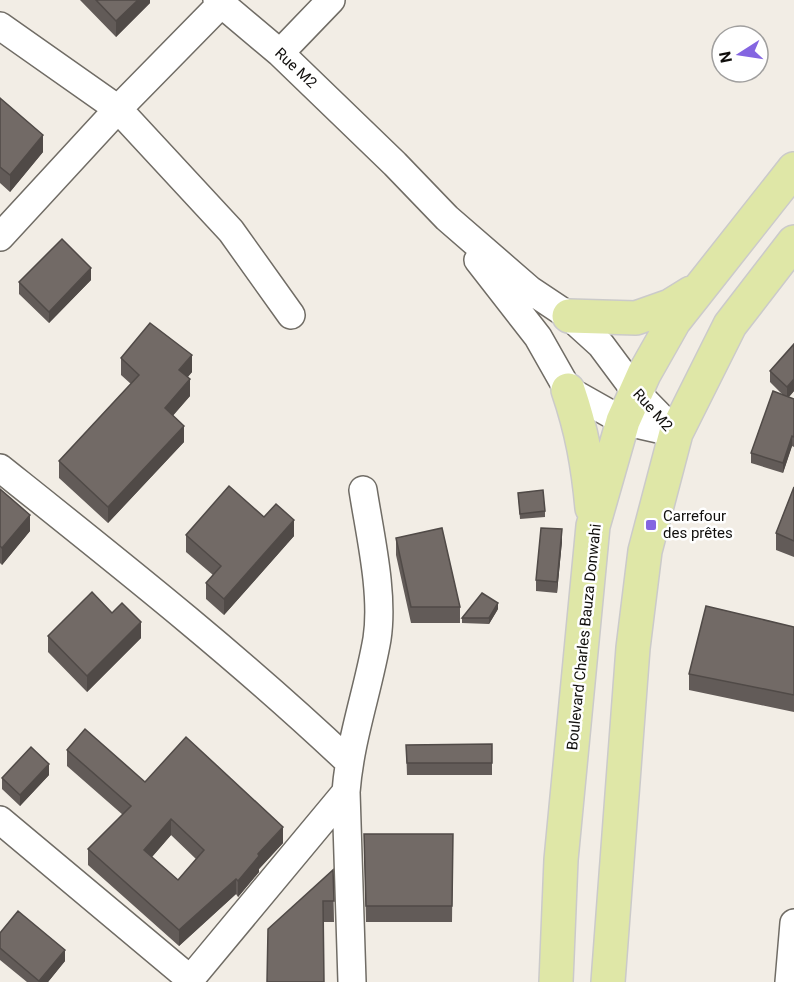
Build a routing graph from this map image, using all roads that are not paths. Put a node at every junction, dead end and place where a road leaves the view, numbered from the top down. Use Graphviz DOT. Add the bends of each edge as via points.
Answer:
graph roads {
  1 [pos="331,0"];
  2 [pos="219,2"];
  3 [pos="0,26"];
  4 [pos="280,53"];
  5 [pos="118,109"];
  6 [pos="794,169"];
  7 [pos="447,218"];
  8 [pos="0,237"];
  9 [pos="794,242"];
  10 [pos="700,287"];
  11 [pos="291,315"];
  12 [pos="569,316"];
  13 [pos="568,390"];
  14 [pos="629,406"];
  15 [pos="676,433"];
  16 [pos="0,468"];
  17 [pos="363,490"];
  18 [pos="593,526"];
  19 [pos="348,761"];
  20 [pos="346,792"];
  21 [pos="0,820"];
  22 [pos="794,923"];
  23 [pos="189,981"];
  24 [pos="352,982"];
  25 [pos="556,982"];
  26 [pos="608,982"];
  27 [pos="789,982"];
  1 -- 4 [label="street"];
  2 -- 4 [label="street, Rue M2"];
  2 -- 5 [label="street"];
  3 -- 5 [label="street"];
  4 -- 7 [label="street, Rue M2"];
  5 -- 8 [label="street"];
  5 -- 11 [label="street" via="231,231"];
  6 -- 10 [label="main road, Boulevard Charles Bauza Donwahi"];
  7 -- 12 [label="street, Rue M2" via="530,290"];
  7 -- 13 [label="street, Rue M2" via="538,337"];
  9 -- 15 [label="main road" via="730,325"];
  10 -- 12 [label="main road" via="670,306 636,318"];
  10 -- 14 [label="main road, Boulevard Charles Bauza Donwahi" via="674,321"];
  12 -- 14 [label="street, Rue M2" via="601,345"];
  13 -- 14 [label="street, Rue M2"];
  13 -- 18 [label="main road" via="581,429"];
  14 -- 15 [label="street, Rue M2"];
  14 -- 18 [label="main road, Boulevard Charles Bauza Donwahi"];
  15 -- 26 [label="main road" via="645,551 634,637"];
  16 -- 19 [label="street" via="198,627"];
  17 -- 19 [label="street" via="378,583 377,638"];
  18 -- 25 [label="main road, Boulevard Charles Bauza Donwahi" via="561,860"];
  19 -- 20 [label="street"];
  20 -- 23 [label="street"];
  20 -- 24 [label="street"];
  21 -- 23 [label="street"];
  22 -- 27 [label="street"];
}
